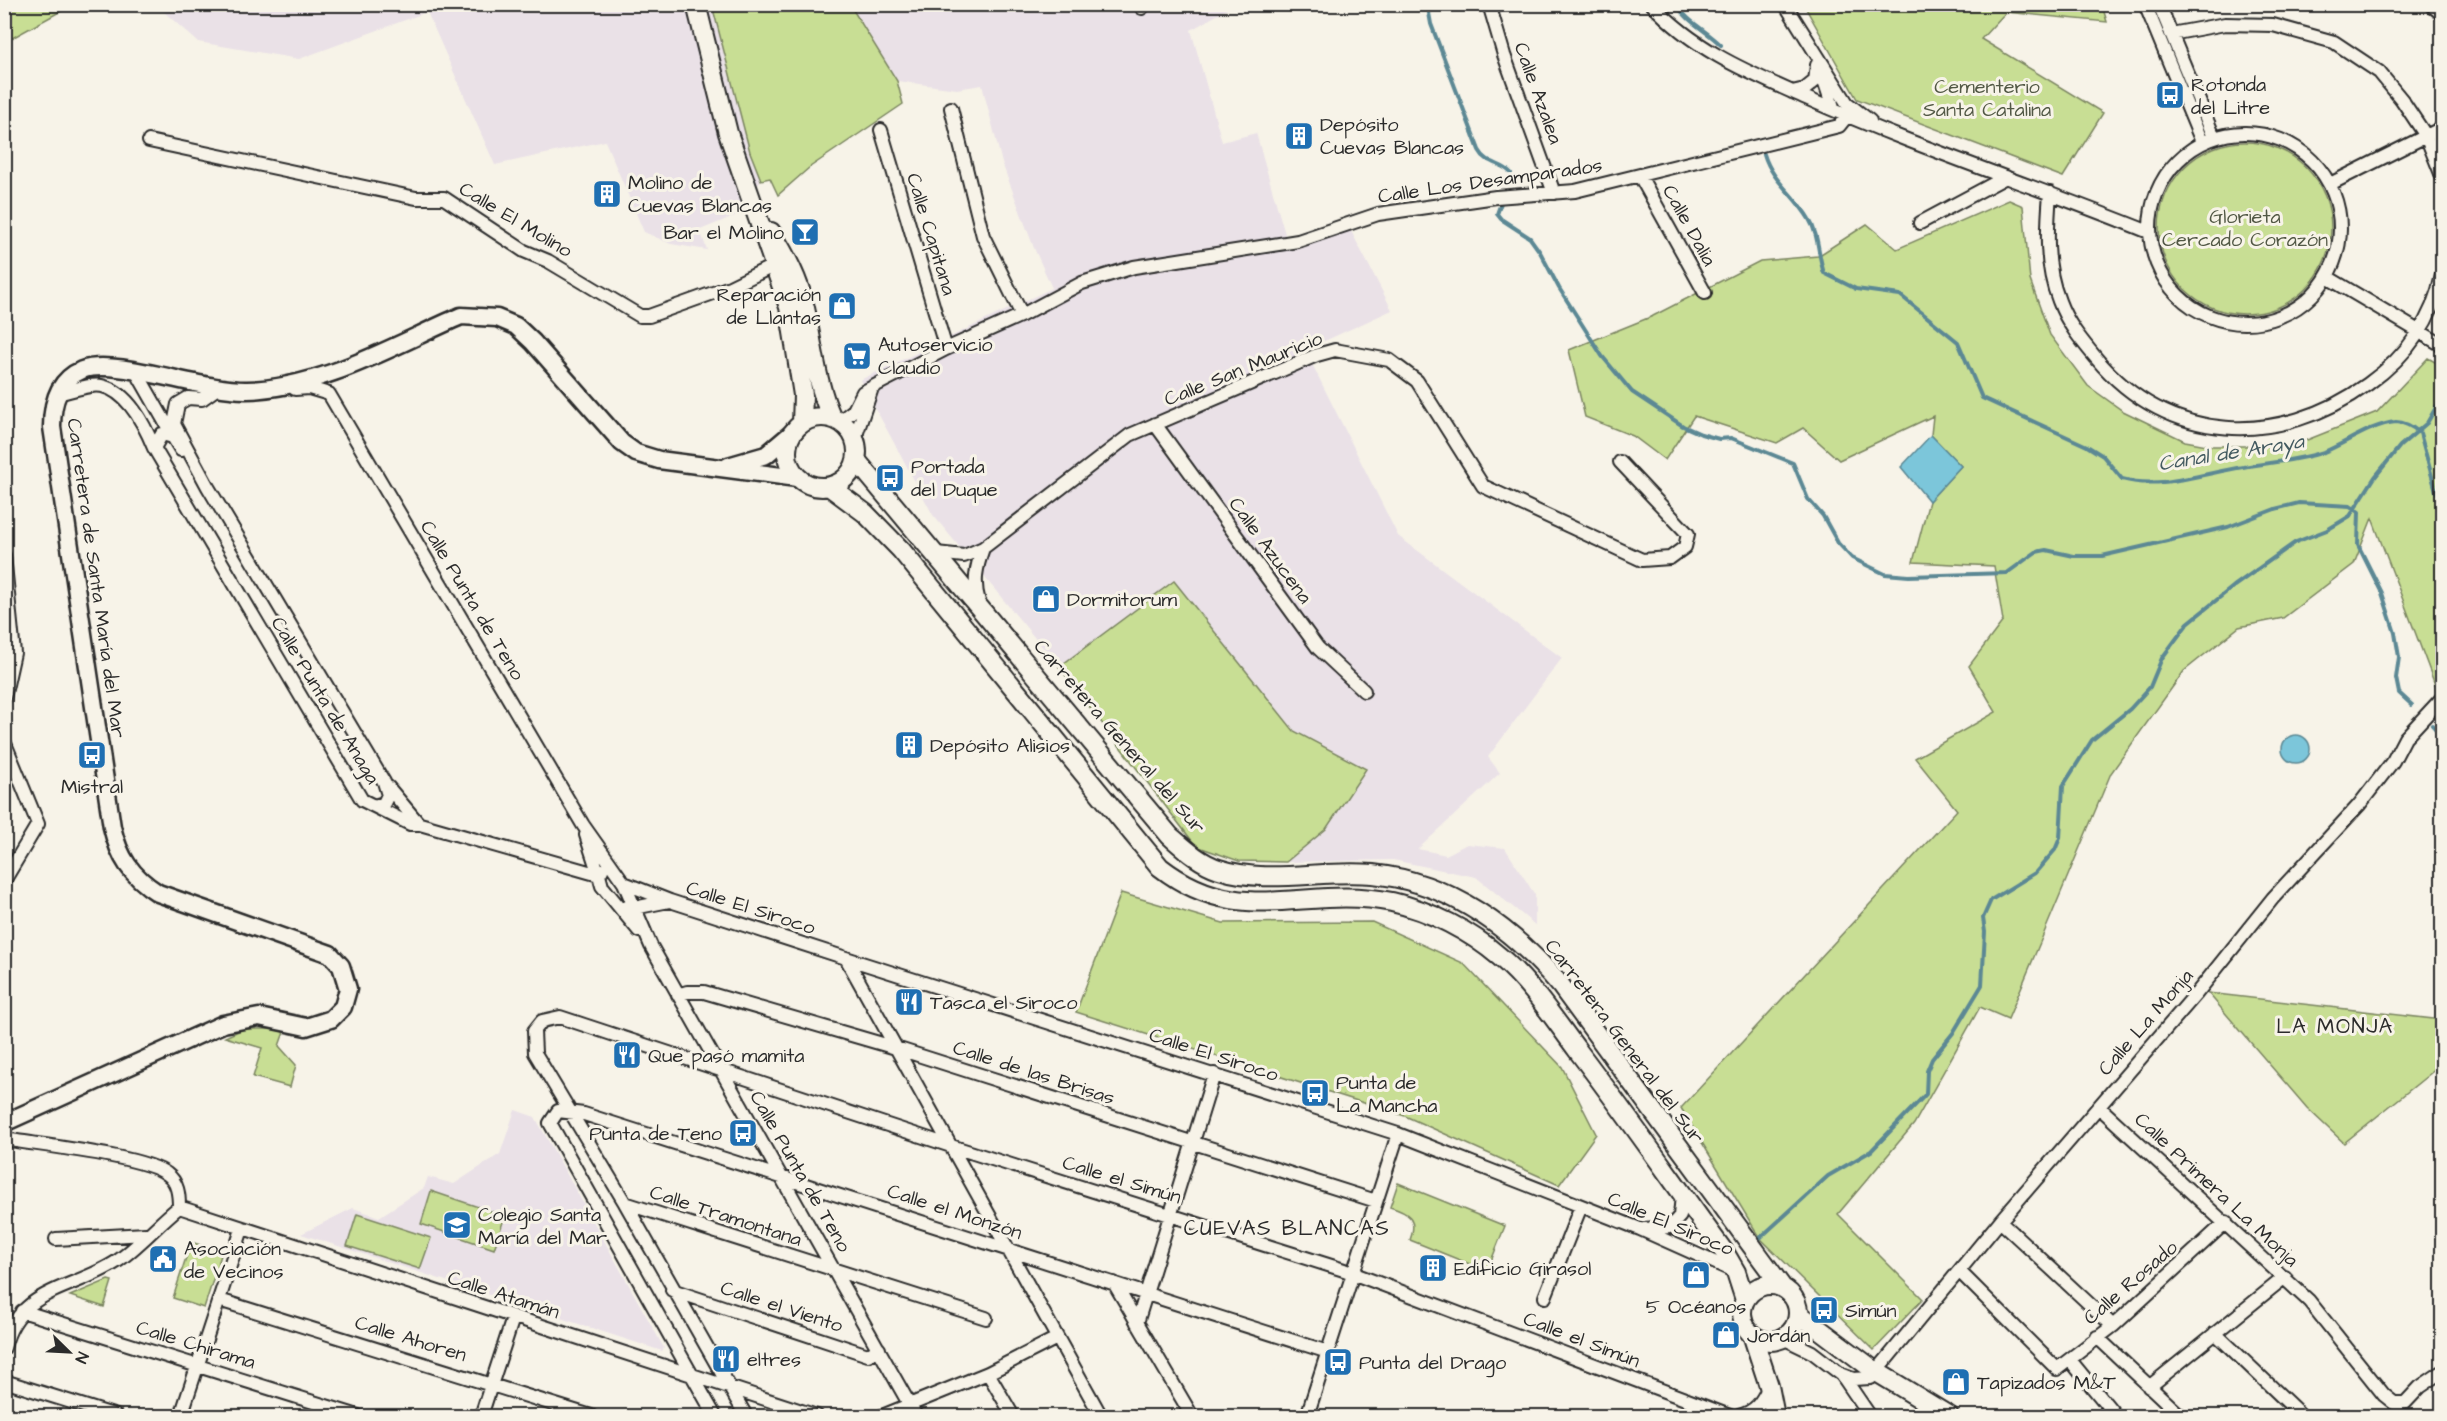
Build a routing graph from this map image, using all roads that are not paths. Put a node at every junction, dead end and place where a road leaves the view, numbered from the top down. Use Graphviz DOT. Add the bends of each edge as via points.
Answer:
graph roads {
  1 [pos="696,4"];
  2 [pos="1489,4"];
  3 [pos="1653,4"];
  4 [pos="1785,4"];
  5 [pos="2145,4"];
  6 [pos="2159,4"];
  7 [pos="2430,4"];
  8 [pos="2442,14"];
  9 [pos="2171,34"];
  10 [pos="1816,58"];
  11 [pos="1792,92"];
  12 [pos="951,108"];
  13 [pos="1834,110"];
  14 [pos="1847,116"];
  15 [pos="2442,128"];
  16 [pos="1881,129"];
  17 [pos="881,130"];
  18 [pos="2426,136"];
  19 [pos="2214,137"];
  20 [pos="149,141"];
  21 [pos="2202,142"];
  22 [pos="1640,176"];
  23 [pos="2442,176"];
  24 [pos="2006,177"];
  25 [pos="2330,184"];
  26 [pos="1554,193"];
  27 [pos="2050,193"];
  28 [pos="756,207"];
  29 [pos="1920,223"];
  30 [pos="2149,232"];
  31 [pos="775,265"];
  32 [pos="2442,274"];
  33 [pos="2327,277"];
  34 [pos="1705,293"];
  35 [pos="1022,315"];
  36 [pos="2421,332"];
  37 [pos="2442,345"];
  38 [pos="946,349"];
  39 [pos="348,365"];
  40 [pos="137,373"];
  41 [pos="283,387"];
  42 [pos="872,388"];
  43 [pos="216,389"];
  44 [pos="57,394"];
  45 [pos="329,394"];
  46 [pos="836,419"];
  47 [pos="1155,424"];
  48 [pos="797,428"];
  49 [pos="177,437"];
  50 [pos="855,438"];
  51 [pos="154,448"];
  52 [pos="857,461"];
  53 [pos="1620,462"];
  54 [pos="724,466"];
  55 [pos="797,478"];
  56 [pos="830,487"];
  57 [pos="983,548"];
  58 [pos="936,553"];
  59 [pos="4,555"];
  60 [pos="980,607"];
  61 [pos="1364,691"];
  62 [pos="4,698"];
  63 [pos="2442,700"];
  64 [pos="4,741"];
  65 [pos="384,782"];
  66 [pos="374,806"];
  67 [pos="420,824"];
  68 [pos="583,825"];
  69 [pos="589,844"];
  70 [pos="612,864"];
  71 [pos="573,867"];
  72 [pos="599,875"];
  73 [pos="4,881"];
  74 [pos="624,883"];
  75 [pos="609,894"];
  76 [pos="670,901"];
  77 [pos="634,908"];
  78 [pos="651,946"];
  79 [pos="846,958"];
  80 [pos="678,995"];
  81 [pos="896,1048"];
  82 [pos="721,1071"];
  83 [pos="1214,1074"];
  84 [pos="2099,1107"];
  85 [pos="570,1112"];
  86 [pos="4,1123"];
  87 [pos="1398,1134"];
  88 [pos="4,1139"];
  89 [pos="1192,1143"];
  90 [pos="951,1146"];
  91 [pos="780,1175"];
  92 [pos="1682,1195"];
  93 [pos="1376,1201"];
  94 [pos="625,1203"];
  95 [pos="1581,1206"];
  96 [pos="178,1207"];
  97 [pos="1171,1214"];
  98 [pos="2000,1221"];
  99 [pos="2226,1222"];
  100 [pos="242,1229"];
  101 [pos="1640,1229"];
  102 [pos="147,1234"];
  103 [pos="56,1239"];
  104 [pos="1006,1247"];
  105 [pos="835,1271"];
  106 [pos="1959,1271"];
  107 [pos="1736,1272"];
  108 [pos="1353,1273"];
  109 [pos="2285,1277"];
  110 [pos="1114,1283"];
  111 [pos="1782,1287"];
  112 [pos="672,1290"];
  113 [pos="1146,1293"];
  114 [pos="1545,1297"];
  115 [pos="219,1300"];
  116 [pos="1745,1300"];
  117 [pos="22,1311"];
  118 [pos="1799,1314"];
  119 [pos="513,1318"];
  120 [pos="986,1318"];
  121 [pos="1137,1323"];
  122 [pos="2113,1326"];
  123 [pos="2215,1333"];
  124 [pos="1752,1334"];
  125 [pos="2097,1337"];
  126 [pos="1057,1338"];
  127 [pos="1783,1338"];
  128 [pos="4,1348"];
  129 [pos="879,1349"];
  130 [pos="1328,1352"];
  131 [pos="2070,1360"];
  132 [pos="198,1364"];
  133 [pos="1875,1371"];
  134 [pos="2442,1372"];
  135 [pos="688,1373"];
  136 [pos="988,1373"];
  137 [pos="1842,1375"];
  138 [pos="4,1381"];
  139 [pos="491,1384"];
  140 [pos="1769,1386"];
  141 [pos="2149,1387"];
  142 [pos="730,1388"];
  143 [pos="913,1411"];
  144 [pos="116,1416"];
  145 [pos="181,1416"];
  146 [pos="358,1416"];
  147 [pos="481,1416"];
  148 [pos="591,1416"];
  149 [pos="715,1416"];
  150 [pos="746,1416"];
  151 [pos="817,1416"];
  152 [pos="882,1416"];
  153 [pos="1013,1416"];
  154 [pos="1101,1416"];
  155 [pos="1192,1416"];
  156 [pos="1306,1416"];
  157 [pos="1730,1416"];
  158 [pos="1739,1416"];
  159 [pos="1775,1416"];
  160 [pos="1870,1416"];
  161 [pos="1949,1416"];
  162 [pos="2116,1416"];
  163 [pos="2181,1416"];
  164 [pos="2302,1416"];
  1 -- 28 [label="main road" via="728,133"];
  2 -- 26 [label="street, Calle Azalea"];
  3 -- 11 [label="street" via="1695,43"];
  4 -- 10 [label="street"];
  5 -- 21 [label="street"];
  6 -- 9 [label="street"];
  7 -- 8 [label="street"];
  9 -- 18 [label="street" via="2225,24 2273,25 2334,42 2379,72"];
  9 -- 19 [label="street"];
  10 -- 11 [label="street" via="1815,81"];
  10 -- 13 [label="street"];
  10 -- 16 [label="street" via="1847,103"];
  11 -- 13 [label="street"];
  12 -- 35 [label="street" via="984,236"];
  13 -- 14 [label="street"];
  14 -- 16 [label="street"];
  14 -- 22 [label="street, Calle Los Desamparados" via="1839,126"];
  15 -- 18 [label="street"];
  16 -- 24 [label="street"];
  17 -- 38 [label="street, Calle Capitana"];
  18 -- 23 [label="street"];
  18 -- 25 [label="street"];
  19 -- 21 [label="street"];
  19 -- 25 [label="street" via="2238,132 2265,134 2285,141 2313,160"];
  20 -- 31 [label="street, Calle El Molino" via="416,198 444,198 524,251 548,261 640,316 650,316 730,287"];
  21 -- 30 [label="street" via="2179,158 2162,181 2151,207"];
  22 -- 26 [label="street, Calle Los Desamparados"];
  22 -- 34 [label="street, Calle Dalia"];
  24 -- 27 [label="street"];
  24 -- 29 [label="street"];
  25 -- 33 [label="street" via="2339,214 2339,246"];
  26 -- 35 [label="street, Calle Los Desamparados" via="1378,214 1298,241 1134,267 1082,283"];
  27 -- 30 [label="street"];
  27 -- 36 [label="street" via="2047,239 2051,274 2073,332 2115,381 2160,412 2218,429 2289,423 2341,404 2382,375"];
  28 -- 31 [label="main road"];
  28 -- 46 [label="main road" via="795,275 805,306 821,392"];
  30 -- 33 [label="street" via="2155,262 2169,287 2200,313 2226,322 2253,324 2281,316 2306,302"];
  31 -- 48 [label="main road" via="789,307 803,395"];
  32 -- 36 [label="street" via="2438,296"];
  33 -- 36 [label="street"];
  35 -- 38 [label="street, Calle Los Desamparados"];
  36 -- 37 [label="street"];
  38 -- 42 [label="street, Calle Los Desamparados"];
  39 -- 41 [label="main road, Carretera de Santa María del Mar"];
  39 -- 45 [label="street" via="337,376"];
  39 -- 54 [label="main road, Carretera de Santa María del Mar" via="461,316 497,318 516,326 533,342 636,453 659,460"];
  40 -- 43 [label="main road, Carretera de Santa María del Mar"];
  40 -- 44 [label="main road, Carretera de Santa María del Mar" via="93,367 67,379"];
  40 -- 49 [label="street"];
  41 -- 43 [label="main road, Carretera de Santa María del Mar"];
  41 -- 45 [label="street"];
  42 -- 46 [label="street, Calle Los Desamparados" via="863,392 854,410"];
  42 -- 50 [label="street"];
  43 -- 49 [label="street" via="202,399 188,398 178,404 174,424"];
  44 -- 51 [label="street, Calle Punta de Anaga" via="101,385 117,392 143,423"];
  44 -- 86 [label="main road, Carretera de Santa María del Mar" via="52,427 112,827 121,857 136,877 158,893 330,954 341,966 348,989 338,1013 319,1025 306,1028 259,1017 223,1024"];
  45 -- 68 [label="street, Calle Punta de Teno"];
  46 -- 48 [label="main road" via="816,417"];
  46 -- 50 [label="main road"];
  47 -- 53 [label="street, Calle San Mauricio" via="1335,350 1389,360 1417,381 1483,486 1642,560 1671,558 1685,548 1688,534"];
  47 -- 57 [label="street, Calle San Mauricio" via="1130,435"];
  47 -- 61 [label="street, Calle Azucena" via="1318,648"];
  48 -- 54 [label="main road, Carretera de Santa María del Mar" via="766,455"];
  48 -- 55 [label="main road" via="787,451"];
  49 -- 51 [label="street" via="162,434"];
  49 -- 65 [label="street, Calle Punta de Anaga"];
  50 -- 52 [label="main road"];
  51 -- 66 [label="street, Calle Punta de Anaga" via="348,780 362,800"];
  52 -- 56 [label="main road" via="844,480"];
  52 -- 58 [label="main road, Carretera General del Sur"];
  54 -- 55 [label="main road, Carretera de Santa María del Mar"];
  55 -- 56 [label="main road" via="811,486"];
  56 -- 92 [label="main road" via="865,513 901,550 1160,867 1197,890 1242,902 1344,897 1391,902 1426,913 1469,934 1524,980"];
  57 -- 58 [label="street, Calle San Mauricio" via="964,556"];
  57 -- 60 [label="street" via="974,588"];
  58 -- 60 [label="main road, Carretera General del Sur"];
  59 -- 62 [label="street" via="14,653"];
  60 -- 111 [label="main road, Carretera General del Sur" via="1170,836 1195,857 1218,869 1255,877 1324,872 1386,876 1463,902 1501,925 1533,953 1561,986"];
  63 -- 84 [label="street, Calle La Monja" via="2405,738 2393,761 2359,805 2273,898"];
  64 -- 73 [label="street" via="39,824"];
  65 -- 66 [label="street, Calle Punta de Anaga" via="388,795 384,803"];
  65 -- 67 [label="street"];
  66 -- 67 [label="street" via="410,824"];
  67 -- 71 [label="street"];
  68 -- 69 [label="street, Calle Punta de Teno"];
  68 -- 70 [label="street, Calle Punta de Teno"];
  69 -- 71 [label="street"];
  69 -- 72 [label="street, Calle Punta de Teno"];
  70 -- 72 [label="street"];
  70 -- 74 [label="street, Calle Punta de Teno"];
  71 -- 72 [label="street"];
  72 -- 75 [label="street, Calle Punta de Teno"];
  74 -- 76 [label="street, Calle El Siroco"];
  74 -- 77 [label="street, Calle Punta de Teno"];
  75 -- 77 [label="street"];
  75 -- 78 [label="street, Calle Punta de Teno"];
  76 -- 77 [label="street, Calle El Siroco"];
  76 -- 79 [label="street, Calle El Siroco"];
  77 -- 78 [label="street, Calle Punta de Teno"];
  78 -- 80 [label="street, Calle Punta de Teno"];
  79 -- 81 [label="street"];
  79 -- 83 [label="street, Calle El Siroco"];
  80 -- 81 [label="street, Calle de las Brisas" via="704,992"];
  80 -- 82 [label="street, Calle Punta de Teno"];
  81 -- 89 [label="street, Calle de las Brisas"];
  81 -- 90 [label="street"];
  82 -- 85 [label="street, Calle el Simún" via="560,1017 542,1021 534,1032 535,1053"];
  82 -- 90 [label="street, Calle el Simún"];
  82 -- 91 [label="street, Calle Punta de Teno"];
  83 -- 87 [label="street, Calle El Siroco"];
  83 -- 89 [label="street"];
  84 -- 98 [label="street, Calle La Monja"];
  84 -- 99 [label="street, Calle Primera La Monja"];
  85 -- 91 [label="street, Calle el Monzón"];
  85 -- 94 [label="street"];
  85 -- 135 [label="street" via="558,1111 550,1123"];
  87 -- 93 [label="street"];
  87 -- 95 [label="street, Calle El Siroco"];
  88 -- 96 [label="street" via="143,1162 168,1174 179,1192"];
  89 -- 93 [label="street, Calle de las Brisas"];
  89 -- 97 [label="street"];
  90 -- 97 [label="street, Calle el Simún"];
  90 -- 104 [label="street"];
  91 -- 104 [label="street, Calle el Monzón"];
  91 -- 105 [label="street, Calle Punta de Teno"];
  92 -- 101 [label="street" via="1680,1216 1670,1227"];
  92 -- 107 [label="main road"];
  93 -- 108 [label="street"];
  94 -- 105 [label="street, Calle Tramontana"];
  94 -- 112 [label="street"];
  95 -- 101 [label="street, Calle El Siroco"];
  95 -- 114 [label="street"];
  96 -- 100 [label="street, Calle Atamán"];
  96 -- 102 [label="street"];
  97 -- 108 [label="street, Calle el Simún"];
  97 -- 113 [label="street"];
  98 -- 106 [label="street, Calle La Monja"];
  98 -- 122 [label="street"];
  99 -- 109 [label="street, Calle Primera La Monja"];
  99 -- 122 [label="street, Calle Rosado"];
  100 -- 115 [label="street"];
  100 -- 119 [label="street, Calle Atamán"];
  101 -- 107 [label="street, Calle El Siroco"];
  102 -- 103 [label="street"];
  102 -- 117 [label="street" via="117,1262 42,1296"];
  104 -- 110 [label="street, Calle el Monzón"];
  104 -- 126 [label="street"];
  105 -- 120 [label="street, Calle Tramontana"];
  105 -- 129 [label="street, Calle Punta de Teno"];
  106 -- 131 [label="street, Calle Rosado" via="2057,1369"];
  106 -- 133 [label="street, Calle La Monja"];
  107 -- 116 [label="main road"];
  108 -- 130 [label="street"];
  108 -- 157 [label="street, Calle el Simún"];
  109 -- 123 [label="street"];
  109 -- 134 [label="street, Calle Primera La Monja" via="2394,1403 2405,1403"];
  110 -- 113 [label="street, Calle el Monzón"];
  110 -- 121 [label="street"];
  111 -- 116 [label="main road" via="1765,1285"];
  111 -- 118 [label="main road" via="1795,1298"];
  112 -- 129 [label="street, Calle el Viento" via="868,1355"];
  112 -- 142 [label="street"];
  113 -- 121 [label="street"];
  113 -- 130 [label="street, Calle el Monzón"];
  115 -- 132 [label="street"];
  115 -- 139 [label="street, Calle Ahoren"];
  116 -- 124 [label="main road" via="1744,1322"];
  117 -- 128 [label="street" via="7,1334"];
  117 -- 132 [label="street, Calle Chirama"];
  118 -- 127 [label="main road" via="1794,1328"];
  118 -- 133 [label="main road"];
  119 -- 135 [label="street, Calle Atamán"];
  119 -- 139 [label="street"];
  121 -- 155 [label="street"];
  122 -- 125 [label="street, Calle Rosado"];
  123 -- 141 [label="street"];
  123 -- 164 [label="street"];
  124 -- 127 [label="main road" via="1770,1341"];
  124 -- 140 [label="main road"];
  125 -- 131 [label="street, Calle Rosado"];
  125 -- 141 [label="street"];
  126 -- 136 [label="street"];
  126 -- 154 [label="street"];
  127 -- 137 [label="street" via="1812,1352"];
  129 -- 143 [label="street, Calle Punta de Teno"];
  130 -- 156 [label="street"];
  131 -- 162 [label="street"];
  132 -- 145 [label="street"];
  132 -- 146 [label="street, Calle Chirama"];
  133 -- 137 [label="street" via="1865,1380"];
  133 -- 161 [label="main road"];
  135 -- 142 [label="street, Calle Atamán"];
  135 -- 149 [label="street"];
  136 -- 143 [label="street"];
  136 -- 153 [label="street"];
  137 -- 160 [label="street"];
  138 -- 144 [label="street"];
  139 -- 147 [label="street"];
  139 -- 148 [label="street, Calle Ahoren"];
  140 -- 158 [label="street" via="1753,1412"];
  140 -- 159 [label="main road"];
  141 -- 163 [label="street"];
  142 -- 150 [label="street"];
  142 -- 151 [label="street, Calle Atamán"];
  143 -- 152 [label="street"];
}
